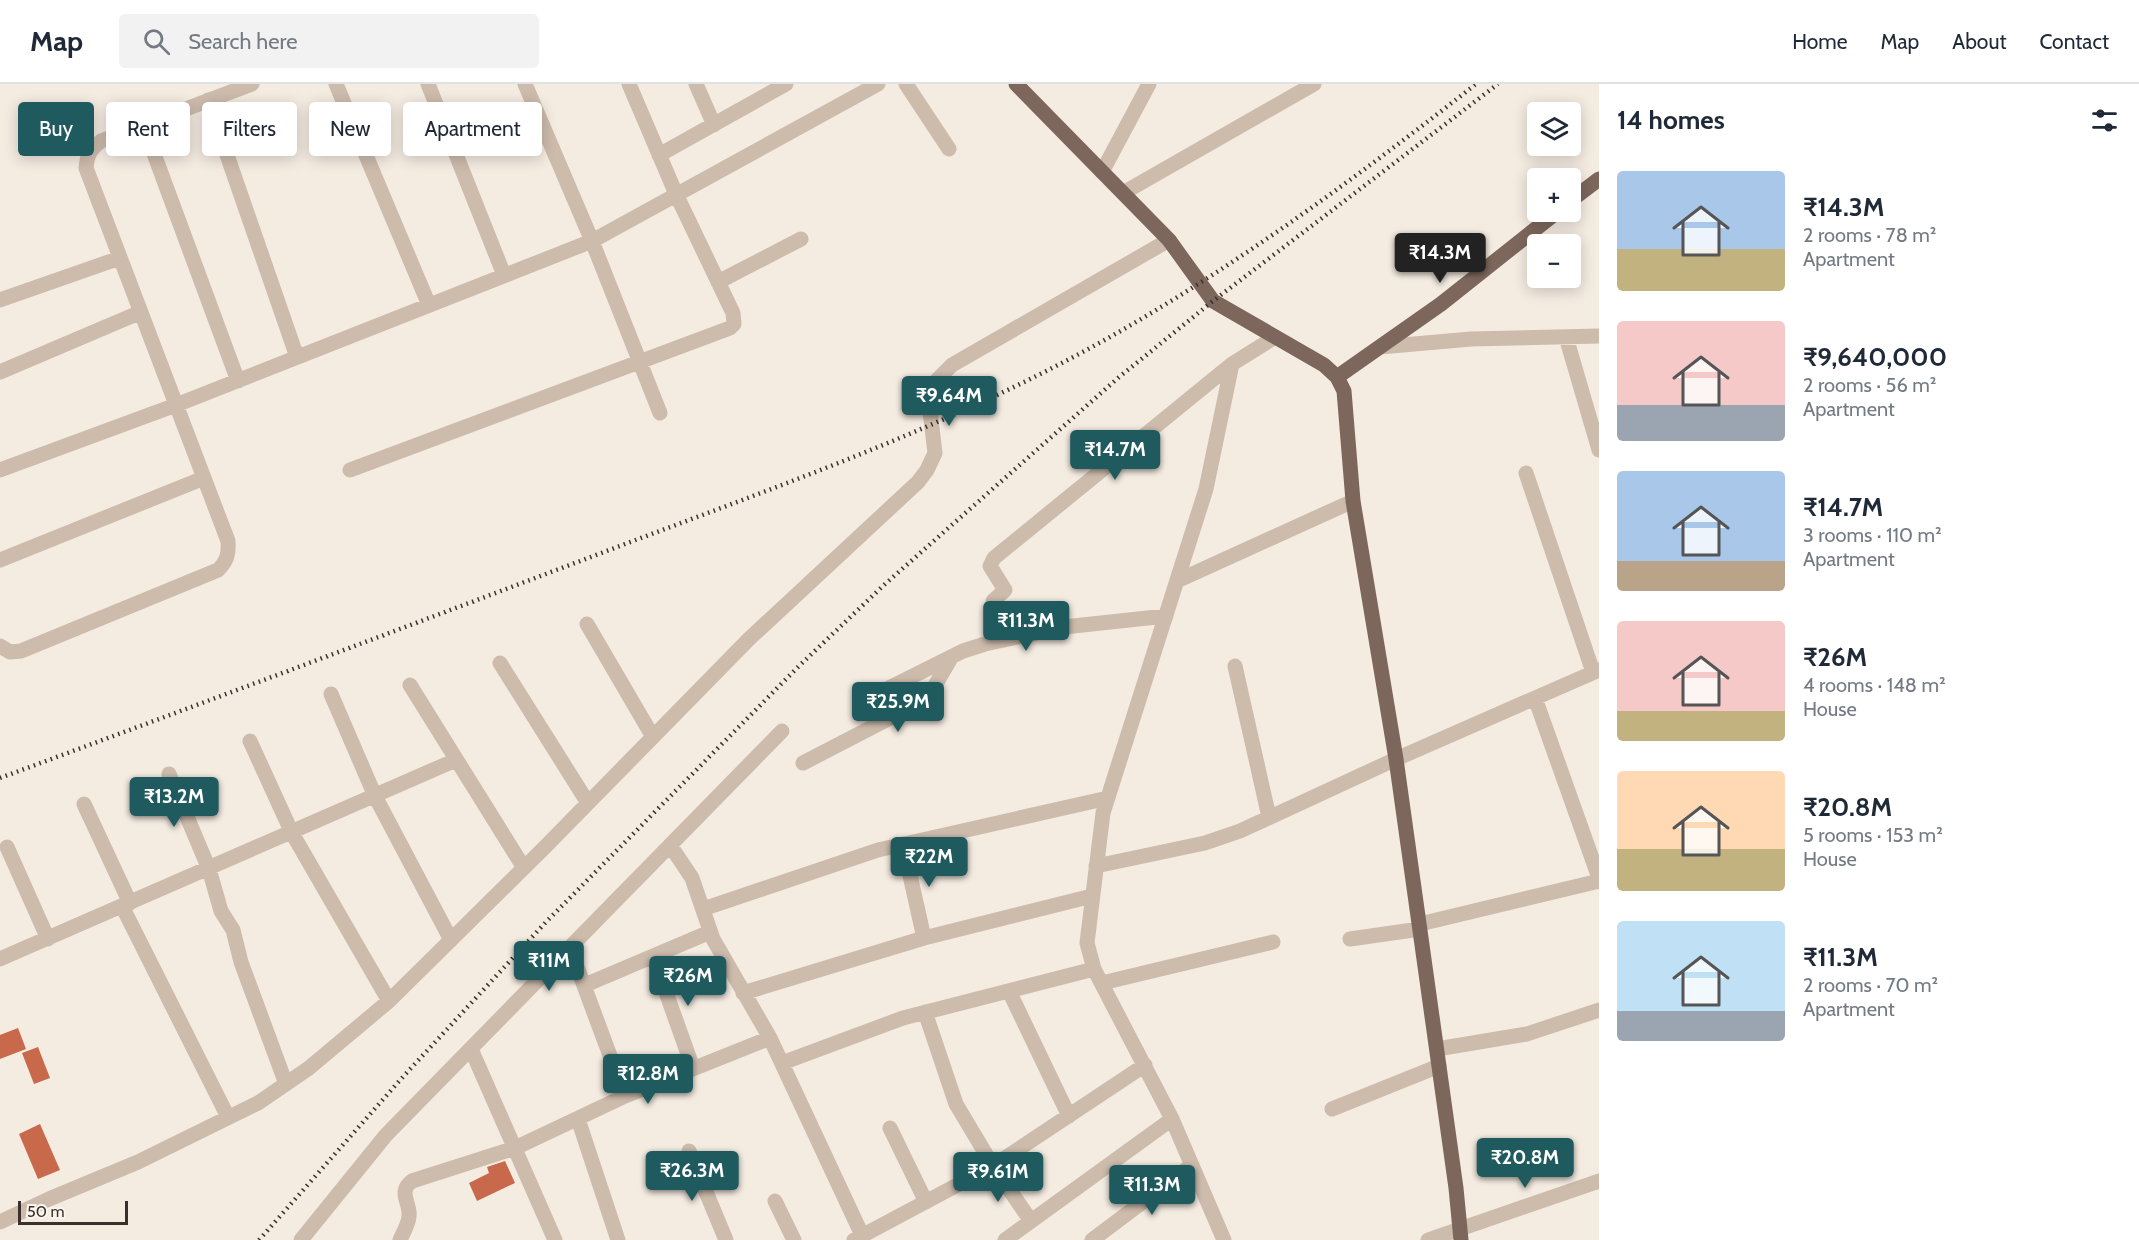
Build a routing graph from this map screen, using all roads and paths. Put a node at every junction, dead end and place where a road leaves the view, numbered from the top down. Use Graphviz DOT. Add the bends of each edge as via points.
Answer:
graph roads {
  1 [pos="252,84"];
  2 [pos="336,84"];
  3 [pos="428,84"];
  4 [pos="525,84"];
  5 [pos="629,84"];
  6 [pos="696,84"];
  7 [pos="786,84"];
  8 [pos="878,84"];
  9 [pos="906,84"];
  10 [pos="1016,84"];
  11 [pos="1149,84"];
  12 [pos="1314,84"];
  13 [pos="208,100"];
  14 [pos="714,125"];
  15 [pos="948,148"];
  16 [pos="659,155"];
  17 [pos="155,156"];
  18 [pos="1102,172"];
  19 [pos="1599,179"];
  20 [pos="1581,193"];
  21 [pos="676,194"];
  22 [pos="1123,194"];
  23 [pos="1544,222"];
  24 [pos="801,240"];
  25 [pos="1168,240"];
  26 [pos="592,241"];
  27 [pos="120,258"];
  28 [pos="504,275"];
  29 [pos="718,282"];
  30 [pos="0,300"];
  31 [pos="429,305"];
  32 [pos="141,312"];
  33 [pos="1599,336"];
  34 [pos="1275,337"];
  35 [pos="1566,337"];
  36 [pos="1380,347"];
  37 [pos="297,357"];
  38 [pos="639,360"];
  39 [pos="1232,364"];
  40 [pos="0,372"];
  41 [pos="1337,376"];
  42 [pos="237,381"];
  43 [pos="176,405"];
  44 [pos="660,412"];
  45 [pos="1599,450"];
  46 [pos="0,470"];
  47 [pos="350,470"];
  48 [pos="1526,473"];
  49 [pos="204,478"];
  50 [pos="1353,501"];
  51 [pos="0,560"];
  52 [pos="1177,581"];
  53 [pos="1166,616"];
  54 [pos="587,624"];
  55 [pos="1004,640"];
  56 [pos="0,646"];
  57 [pos="951,658"];
  58 [pos="500,663"];
  59 [pos="1235,666"];
  60 [pos="1596,671"];
  61 [pos="410,686"];
  62 [pos="887,689"];
  63 [pos="331,694"];
  64 [pos="1535,698"];
  65 [pos="782,731"];
  66 [pos="653,737"];
  67 [pos="250,741"];
  68 [pos="1396,759"];
  69 [pos="456,760"];
  70 [pos="803,763"];
  71 [pos="170,774"];
  72 [pos="375,796"];
  73 [pos="1108,798"];
  74 [pos="588,803"];
  75 [pos="84,804"];
  76 [pos="1269,817"];
  77 [pos="292,833"];
  78 [pos="903,844"];
  79 [pos="670,845"];
  80 [pos="7,847"];
  81 [pos="1096,866"];
  82 [pos="524,868"];
  83 [pos="210,869"];
  84 [pos="1599,880"];
  85 [pos="1092,896"];
  86 [pos="126,905"];
  87 [pos="703,909"];
  88 [pos="1420,926"];
  89 [pos="710,932"];
  90 [pos="48,939"];
  91 [pos="924,939"];
  92 [pos="1350,939"];
  93 [pos="451,940"];
  94 [pos="1273,942"];
  95 [pos="570,948"];
  96 [pos="652,956"];
  97 [pos="0,959"];
  98 [pos="1094,969"];
  99 [pos="1102,983"];
  100 [pos="585,985"];
  101 [pos="1009,991"];
  102 [pos="744,993"];
  103 [pos="389,1001"];
  104 [pos="1599,1010"];
  105 [pos="926,1012"];
  106 [pos="770,1038"];
  107 [pos="471,1048"];
  108 [pos="1437,1049"];
  109 [pos="782,1063"];
  110 [pos="1145,1065"];
  111 [pos="1439,1066"];
  112 [pos="693,1068"];
  113 [pos="286,1084"];
  114 [pos="625,1096"];
  115 [pos="1332,1108"];
  116 [pos="1069,1116"];
  117 [pos="228,1118"];
  118 [pos="578,1119"];
  119 [pos="1172,1119"];
  120 [pos="890,1128"];
  121 [pos="515,1148"];
  122 [pos="689,1151"];
  123 [pos="1192,1165"];
  124 [pos="993,1166"];
  125 [pos="1599,1180"];
  126 [pos="775,1201"];
  127 [pos="926,1202"];
  128 [pos="1031,1221"];
  129 [pos="0,1222"];
  130 [pos="1461,1234"];
  131 [pos="858,1238"];
  132 [pos="301,1240"];
  133 [pos="400,1240"];
  134 [pos="555,1240"];
  135 [pos="618,1240"];
  136 [pos="726,1240"];
  137 [pos="794,1240"];
  138 [pos="1005,1240"];
  139 [pos="1092,1240"];
  140 [pos="1224,1240"];
  141 [pos="1428,1240"];
  1 -- 13 [label="street"];
  2 -- 31 [label="street"];
  3 -- 28 [label="street"];
  4 -- 26 [label="street"];
  5 -- 16 [label="street"];
  6 -- 14 [label="street"];
  7 -- 14 [label="street"];
  8 -- 21 [label="street"];
  9 -- 15 [label="street"];
  10 -- 18 [label="main road"];
  11 -- 18 [label="street"];
  12 -- 22 [label="street"];
  13 -- 27 [label="street" via="101,141 87,156 86,168"];
  13 -- 37 [label="street"];
  14 -- 16 [label="street"];
  16 -- 21 [label="street"];
  17 -- 42 [label="street"];
  18 -- 22 [label="main road"];
  19 -- 20 [label="main road"];
  21 -- 26 [label="street"];
  21 -- 29 [label="street"];
  22 -- 25 [label="main road"];
  23 -- 36 [label="main road"];
  24 -- 29 [label="street"];
  25 -- 34 [label="main road" via="1213,301"];
  25 -- 66 [label="street" via="952,365 934,382 927,405 933,423 934,453 918,482 749,639"];
  26 -- 28 [label="street"];
  26 -- 38 [label="street"];
  27 -- 30 [label="street"];
  27 -- 32 [label="street"];
  28 -- 31 [label="street"];
  29 -- 38 [label="street" via="735,318 730,328"];
  31 -- 37 [label="street"];
  32 -- 40 [label="street"];
  32 -- 43 [label="street"];
  33 -- 35 [label="street"];
  34 -- 39 [label="street"];
  34 -- 41 [label="main road"];
  35 -- 36 [label="street" via="1471,339"];
  35 -- 45 [label="street"];
  36 -- 41 [label="main road"];
  37 -- 42 [label="street"];
  38 -- 44 [label="street"];
  38 -- 47 [label="street"];
  39 -- 52 [label="street" via="1209,477"];
  39 -- 55 [label="street" via="992,561 992,571 1005,590 993,601"];
  41 -- 50 [label="main road" via="1344,391"];
  42 -- 43 [label="street"];
  43 -- 46 [label="street"];
  43 -- 49 [label="street"];
  48 -- 60 [label="street"];
  49 -- 51 [label="street"];
  49 -- 56 [label="street" via="228,542 226,562 218,570 21,651 10,652"];
  50 -- 52 [label="street"];
  50 -- 68 [label="main road"];
  52 -- 53 [label="street"];
  53 -- 55 [label="street" via="1064,627"];
  53 -- 73 [label="street"];
  54 -- 66 [label="street"];
  55 -- 57 [label="street"];
  57 -- 62 [label="street"];
  57 -- 70 [label="street" via="933,689 915,705"];
  58 -- 74 [label="street"];
  59 -- 76 [label="street"];
  60 -- 64 [label="street"];
  61 -- 69 [label="street"];
  63 -- 72 [label="street"];
  64 -- 68 [label="street"];
  64 -- 84 [label="street"];
  65 -- 79 [label="street"];
  66 -- 74 [label="street"];
  67 -- 77 [label="street"];
  68 -- 76 [label="street"];
  68 -- 88 [label="main road"];
  69 -- 72 [label="street"];
  69 -- 82 [label="street"];
  71 -- 83 [label="street"];
  72 -- 77 [label="street"];
  72 -- 93 [label="street"];
  73 -- 78 [label="street"];
  73 -- 81 [label="street"];
  74 -- 82 [label="street"];
  75 -- 86 [label="street"];
  76 -- 81 [label="street" via="1205,843"];
  77 -- 83 [label="street"];
  77 -- 103 [label="street"];
  78 -- 87 [label="street"];
  78 -- 91 [label="street"];
  79 -- 87 [label="street" via="692,878"];
  79 -- 95 [label="street"];
  80 -- 90 [label="street"];
  81 -- 85 [label="street"];
  82 -- 93 [label="street"];
  83 -- 86 [label="street"];
  83 -- 113 [label="street" via="221,911 233,930"];
  84 -- 88 [label="street"];
  85 -- 91 [label="street"];
  85 -- 98 [label="street" via="1086,943"];
  86 -- 90 [label="street"];
  86 -- 117 [label="street"];
  87 -- 89 [label="street"];
  88 -- 92 [label="street"];
  88 -- 108 [label="main road"];
  89 -- 96 [label="street"];
  89 -- 102 [label="street"];
  90 -- 97 [label="street"];
  91 -- 102 [label="street"];
  93 -- 103 [label="street"];
  94 -- 99 [label="street"];
  95 -- 100 [label="street"];
  95 -- 107 [label="street"];
  96 -- 100 [label="street"];
  96 -- 112 [label="street"];
  98 -- 99 [label="street"];
  98 -- 101 [label="street"];
  99 -- 110 [label="street"];
  100 -- 114 [label="street"];
  101 -- 105 [label="street"];
  101 -- 116 [label="street"];
  102 -- 106 [label="street"];
  103 -- 113 [label="street"];
  104 -- 108 [label="street" via="1527,1035"];
  105 -- 109 [label="street"];
  105 -- 124 [label="street" via="956,1104"];
  106 -- 109 [label="street"];
  106 -- 112 [label="street"];
  107 -- 121 [label="street"];
  107 -- 132 [label="street" via="386,1136"];
  108 -- 111 [label="main road"];
  109 -- 131 [label="street"];
  110 -- 116 [label="street"];
  110 -- 119 [label="street"];
  111 -- 115 [label="street"];
  111 -- 130 [label="main road"];
  112 -- 114 [label="street"];
  113 -- 117 [label="street"];
  114 -- 118 [label="street"];
  116 -- 124 [label="street"];
  117 -- 129 [label="street"];
  118 -- 121 [label="street"];
  118 -- 135 [label="street"];
  119 -- 123 [label="street"];
  119 -- 128 [label="street"];
  120 -- 127 [label="street"];
  121 -- 133 [label="street" via="407,1185 404,1196 410,1216"];
  121 -- 134 [label="street"];
  122 -- 136 [label="street"];
  123 -- 139 [label="street"];
  123 -- 140 [label="street"];
  124 -- 127 [label="street"];
  124 -- 128 [label="street"];
  125 -- 130 [label="street"];
  126 -- 137 [label="street"];
  127 -- 131 [label="street"];
  128 -- 138 [label="street"];
  130 -- 141 [label="street"];
}
